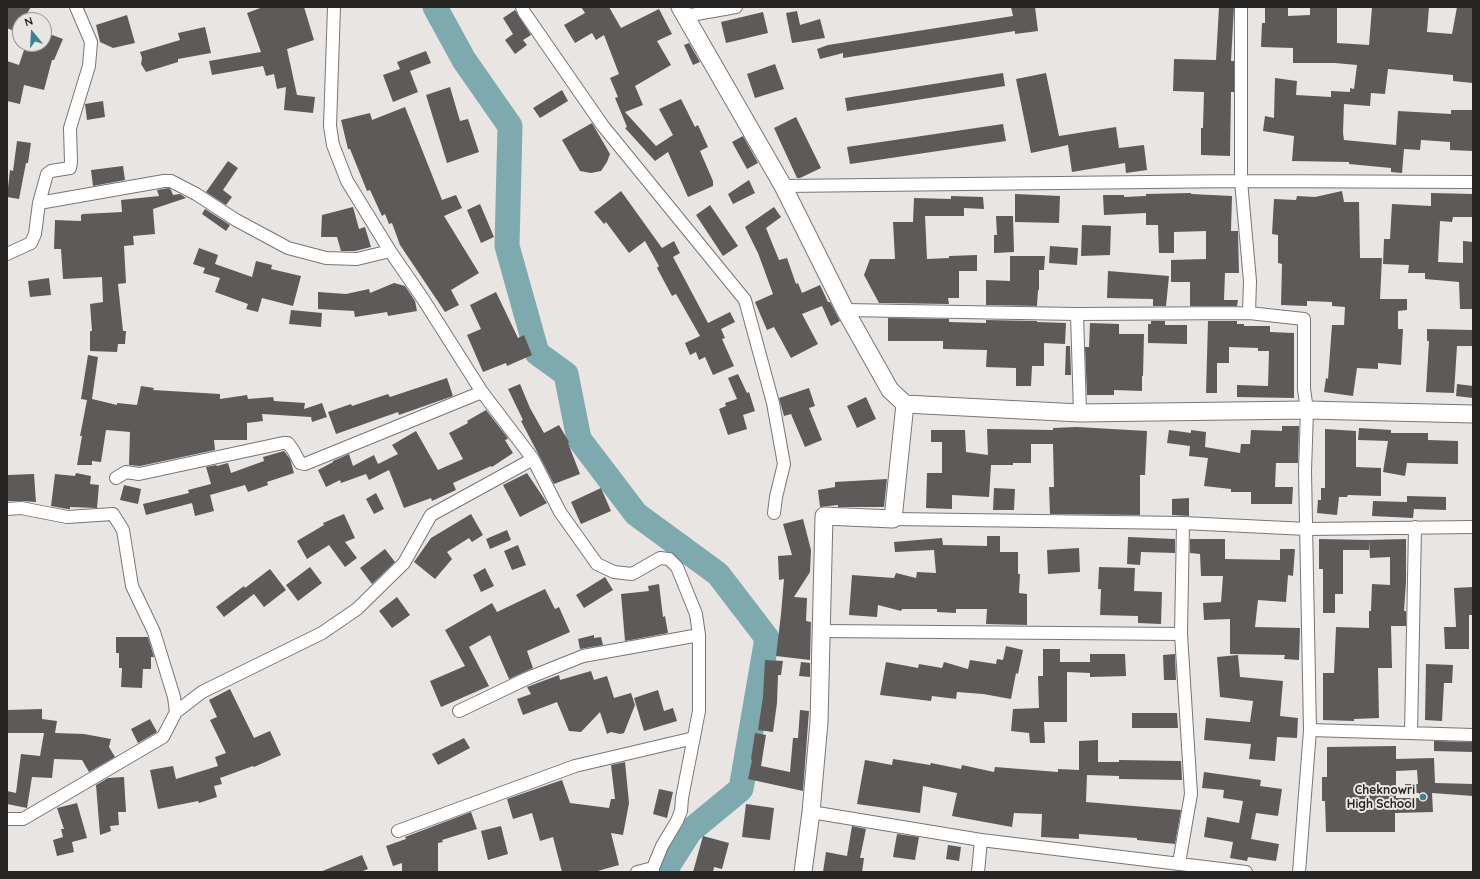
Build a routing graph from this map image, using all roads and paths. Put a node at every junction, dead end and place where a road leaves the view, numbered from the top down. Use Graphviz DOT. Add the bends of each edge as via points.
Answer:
graph roads {
  1 [pos="76,7"];
  2 [pos="334,7"];
  3 [pos="522,7"];
  4 [pos="736,7"];
  5 [pos="1241,7"];
  6 [pos="682,12"];
  7 [pos="1241,181"];
  8 [pos="1473,182"];
  9 [pos="783,186"];
  10 [pos="39,203"];
  11 [pos="390,251"];
  12 [pos="7,254"];
  13 [pos="844,310"];
  14 [pos="1249,313"];
  15 [pos="1077,314"];
  16 [pos="482,392"];
  17 [pos="905,404"];
  18 [pos="1307,410"];
  19 [pos="1080,413"];
  20 [pos="1473,414"];
  21 [pos="533,459"];
  22 [pos="116,478"];
  23 [pos="7,509"];
  24 [pos="774,514"];
  25 [pos="893,519"];
  26 [pos="1183,523"];
  27 [pos="1415,527"];
  28 [pos="1473,527"];
  29 [pos="1307,529"];
  30 [pos="821,631"];
  31 [pos="1181,634"];
  32 [pos="699,635"];
  33 [pos="458,711"];
  34 [pos="176,712"];
  35 [pos="1310,730"];
  36 [pos="1411,733"];
  37 [pos="1473,735"];
  38 [pos="694,738"];
  39 [pos="811,812"];
  40 [pos="7,819"];
  41 [pos="398,831"];
  42 [pos="981,840"];
  43 [pos="1179,864"];
  44 [pos="653,870"];
  45 [pos="637,872"];
  46 [pos="804,872"];
  47 [pos="978,872"];
  48 [pos="1246,872"];
  49 [pos="1299,872"];
  1 -- 10 [label="street" via="91,42 89,66 70,128 70,168 47,174"];
  2 -- 11 [label="street" via="330,126 333,145 347,181"];
  3 -- 24 [label="street" via="603,126 745,300 773,403 784,464"];
  4 -- 6 [label="street"];
  5 -- 7 [label="street"];
  6 -- 9 [label="main road"];
  7 -- 8 [label="street"];
  7 -- 9 [label="street"];
  7 -- 14 [label="street" via="1250,281"];
  9 -- 13 [label="main road"];
  10 -- 11 [label="street" via="164,181 196,194 236,220 288,248 326,258 357,258"];
  10 -- 12 [label="street" via="35,234 31,243"];
  11 -- 16 [label="street"];
  13 -- 15 [label="street"];
  13 -- 17 [label="main road" via="890,390"];
  14 -- 15 [label="street"];
  14 -- 18 [label="street" via="1304,318 1304,389"];
  15 -- 19 [label="street"];
  16 -- 21 [label="street"];
  16 -- 22 [label="street" via="305,464 300,463 288,443 283,443 139,474 126,472"];
  17 -- 19 [label="main road"];
  17 -- 25 [label="main road"];
  18 -- 19 [label="main road"];
  18 -- 20 [label="main road"];
  18 -- 29 [label="street"];
  21 -- 32 [label="street" via="560,512 597,564 614,572 632,574 660,558 669,559 677,567 696,614"];
  21 -- 34 [label="street" via="431,515 404,563 358,609 322,633 202,692"];
  23 -- 34 [label="street" via="21,508 67,517 113,514 123,530 132,586 154,632 174,697"];
  25 -- 26 [label="street"];
  25 -- 30 [label="main road" via="824,516"];
  26 -- 29 [label="street"];
  26 -- 31 [label="street"];
  27 -- 28 [label="street"];
  27 -- 29 [label="street"];
  27 -- 36 [label="street"];
  29 -- 35 [label="street"];
  30 -- 31 [label="street"];
  30 -- 39 [label="main road" via="819,722"];
  31 -- 43 [label="street" via="1191,794"];
  32 -- 33 [label="street" via="583,656 528,678"];
  32 -- 38 [label="street" via="699,711"];
  34 -- 40 [label="street" via="163,737 23,819"];
  35 -- 36 [label="street"];
  35 -- 49 [label="street"];
  36 -- 37 [label="street"];
  38 -- 41 [label="street" via="575,766"];
  38 -- 44 [label="street" via="681,811 662,846"];
  39 -- 42 [label="street"];
  39 -- 46 [label="main road"];
  42 -- 43 [label="street"];
  42 -- 47 [label="street"];
  43 -- 48 [label="street"];
  44 -- 45 [label="street"];
}
